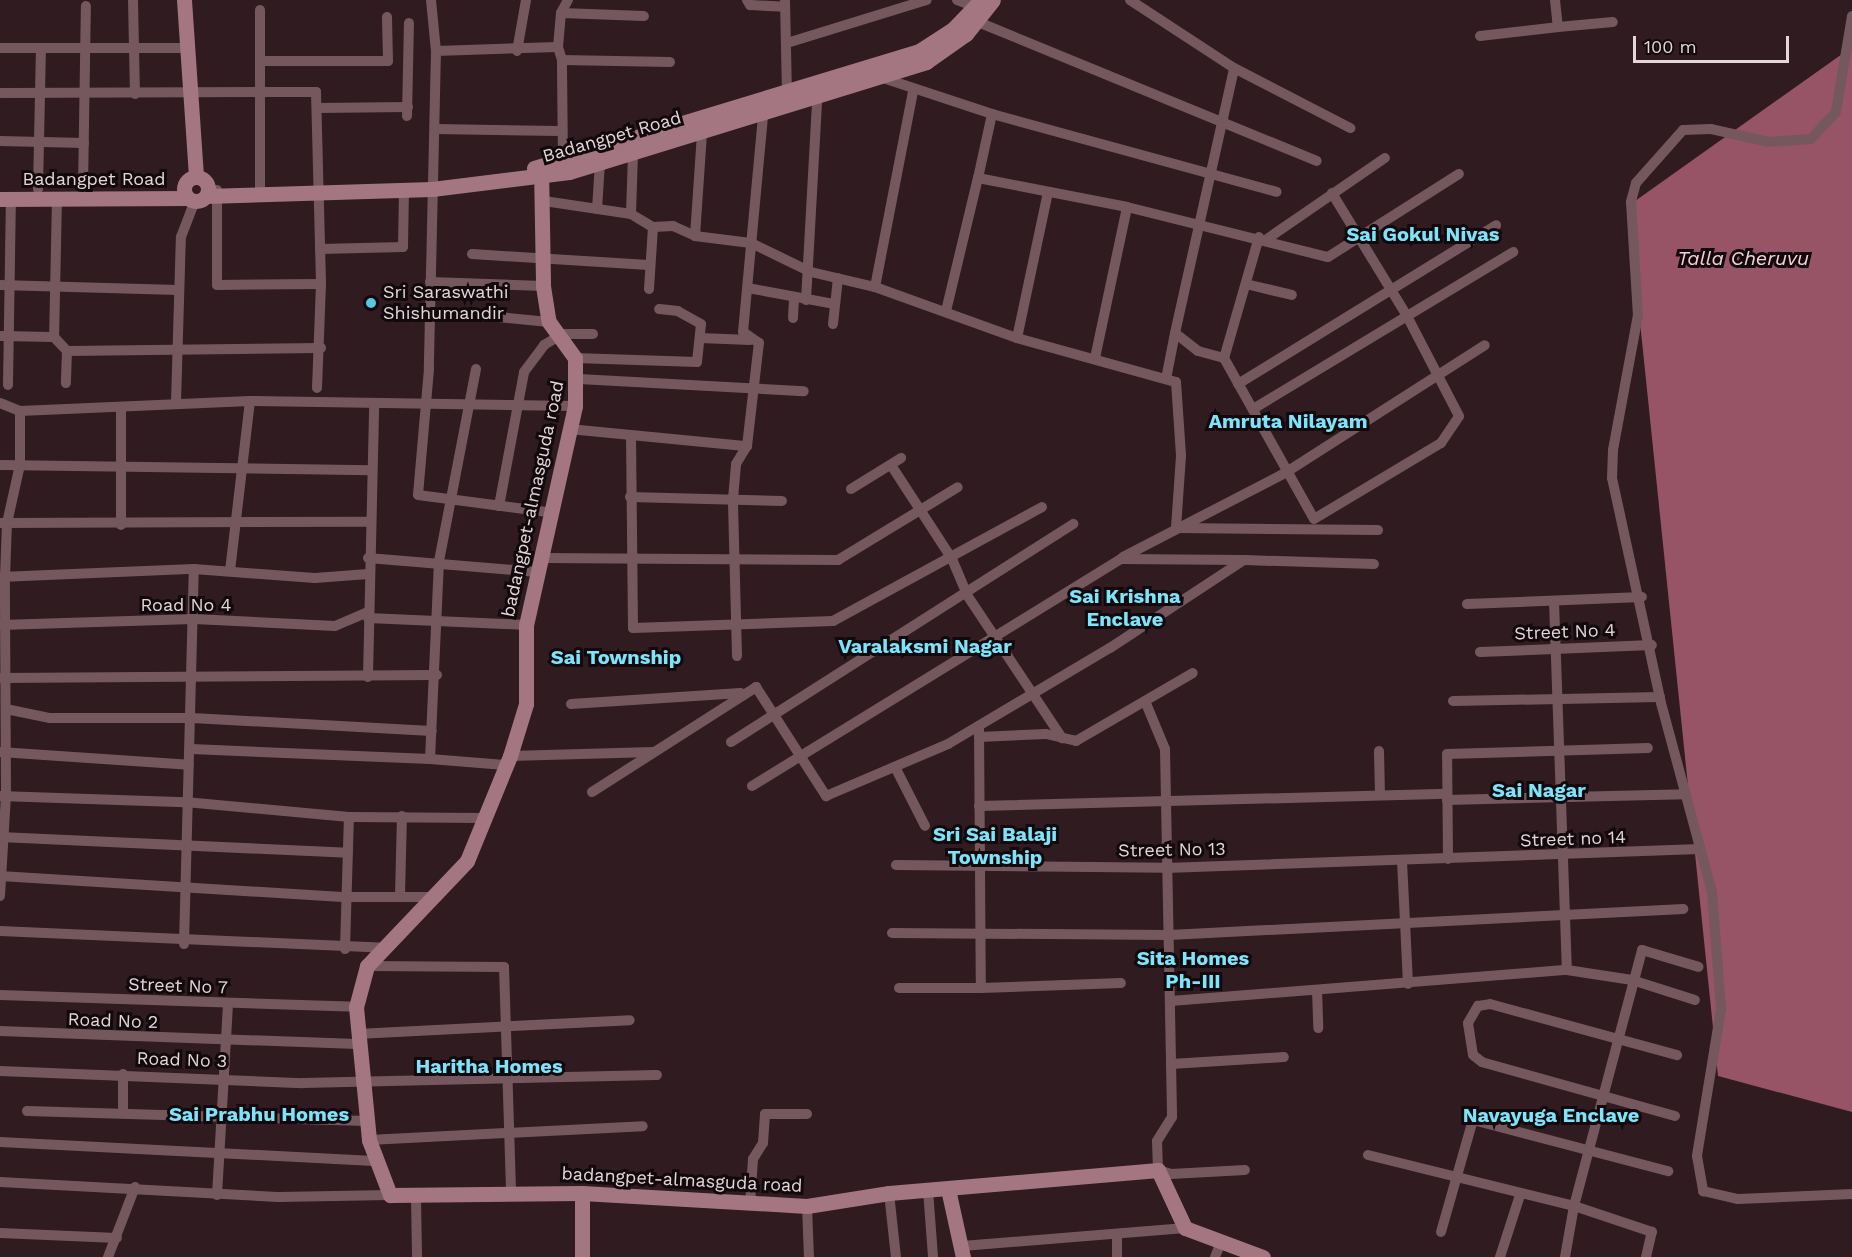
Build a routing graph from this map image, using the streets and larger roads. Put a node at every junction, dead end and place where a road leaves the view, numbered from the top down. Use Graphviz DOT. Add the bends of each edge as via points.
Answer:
graph roads {
  1 [pos="133,0"];
  2 [pos="184,0"];
  3 [pos="431,0"];
  4 [pos="526,0"];
  5 [pos="568,0"];
  6 [pos="747,0"];
  7 [pos="927,0"];
  8 [pos="957,0"];
  9 [pos="993,0"];
  10 [pos="1130,0"];
  11 [pos="1555,0"];
  12 [pos="785,3"];
  13 [pos="86,6"];
  14 [pos="260,10"];
  15 [pos="978,10"];
  16 [pos="561,13"];
  17 [pos="644,16"];
  18 [pos="1852,16"];
  19 [pos="387,17"];
  20 [pos="1613,22"];
  21 [pos="409,23"];
  22 [pos="1557,27"];
  23 [pos="1480,36"];
  24 [pos="787,43"];
  25 [pos="558,47"];
  26 [pos="0,48"];
  27 [pos="189,48"];
  28 [pos="41,49"];
  29 [pos="86,50"];
  30 [pos="134,50"];
  31 [pos="436,51"];
  32 [pos="517,51"];
  33 [pos="562,60"];
  34 [pos="261,61"];
  35 [pos="670,62"];
  36 [pos="1234,68"];
  37 [pos="883,78"];
  38 [pos="189,91"];
  39 [pos="819,91"];
  40 [pos="913,91"];
  41 [pos="0,93"];
  42 [pos="38,93"];
  43 [pos="262,93"];
  44 [pos="135,94"];
  45 [pos="787,94"];
  46 [pos="86,95"];
  47 [pos="317,108"];
  48 [pos="992,114"];
  49 [pos="763,115"];
  50 [pos="1220,117"];
  51 [pos="1350,128"];
  52 [pos="435,129"];
  53 [pos="559,131"];
  54 [pos="702,132"];
  55 [pos="0,141"];
  56 [pos="38,142"];
  57 [pos="84,143"];
  58 [pos="633,153"];
  59 [pos="1386,158"];
  60 [pos="563,161"];
  61 [pos="1317,161"];
  62 [pos="600,163"];
  63 [pos="542,172"];
  64 [pos="1208,172"];
  65 [pos="1459,174"];
  66 [pos="978,178"];
  67 [pos="432,185"];
  68 [pos="38,189"];
  69 [pos="83,189"];
  70 [pos="319,190"];
  71 [pos="404,190"];
  72 [pos="260,192"];
  73 [pos="1048,192"];
  74 [pos="1277,192"];
  75 [pos="1332,193"];
  76 [pos="202,194"];
  77 [pos="4,196"];
  78 [pos="57,198"];
  79 [pos="544,201"];
  80 [pos="1127,207"];
  81 [pos="597,209"];
  82 [pos="631,214"];
  83 [pos="1196,223"];
  84 [pos="1496,225"];
  85 [pos="653,227"];
  86 [pos="695,236"];
  87 [pos="1359,237"];
  88 [pos="1263,238"];
  89 [pos="751,243"];
  90 [pos="320,249"];
  91 [pos="1513,252"];
  92 [pos="472,254"];
  93 [pos="544,260"];
  94 [pos="649,265"];
  95 [pos="807,266"];
  96 [pos="838,278"];
  97 [pos="430,282"];
  98 [pos="321,284"];
  99 [pos="4,285"];
  100 [pos="1250,285"];
  101 [pos="54,286"];
  102 [pos="543,286"];
  103 [pos="875,287"];
  104 [pos="748,288"];
  105 [pos="649,289"];
  106 [pos="178,290"];
  107 [pos="1391,290"];
  108 [pos="1292,295"];
  109 [pos="794,298"];
  110 [pos="807,300"];
  111 [pos="834,304"];
  112 [pos="658,309"];
  113 [pos="946,311"];
  114 [pos="478,315"];
  115 [pos="1407,316"];
  116 [pos="793,318"];
  117 [pos="549,321"];
  118 [pos="834,324"];
  119 [pos="1175,333"];
  120 [pos="562,334"];
  121 [pos="593,334"];
  122 [pos="4,335"];
  123 [pos="54,337"];
  124 [pos="700,338"];
  125 [pos="1017,338"];
  126 [pos="750,340"];
  127 [pos="1485,345"];
  128 [pos="321,348"];
  129 [pos="67,351"];
  130 [pos="176,351"];
  131 [pos="575,358"];
  132 [pos="1095,358"];
  133 [pos="1224,358"];
  134 [pos="476,369"];
  135 [pos="1439,374"];
  136 [pos="579,379"];
  137 [pos="1166,379"];
  138 [pos="66,383"];
  139 [pos="1238,384"];
  140 [pos="8,385"];
  141 [pos="317,388"];
  142 [pos="752,391"];
  143 [pos="804,391"];
  144 [pos="250,401"];
  145 [pos="176,402"];
  146 [pos="374,403"];
  147 [pos="0,404"];
  148 [pos="427,404"];
  149 [pos="517,405"];
  150 [pos="575,406"];
  151 [pos="471,407"];
  152 [pos="121,409"];
  153 [pos="1253,409"];
  154 [pos="20,411"];
  155 [pos="569,429"];
  156 [pos="631,436"];
  157 [pos="747,446"];
  158 [pos="901,458"];
  159 [pos="0,465"];
  160 [pos="20,465"];
  161 [pos="238,465"];
  162 [pos="891,465"];
  163 [pos="122,467"];
  164 [pos="370,470"];
  165 [pos="1285,473"];
  166 [pos="958,487"];
  167 [pos="851,489"];
  168 [pos="630,497"];
  169 [pos="733,499"];
  170 [pos="450,500"];
  171 [pos="782,501"];
  172 [pos="499,506"];
  173 [pos="1042,507"];
  174 [pos="921,508"];
  175 [pos="548,513"];
  176 [pos="369,522"];
  177 [pos="4,523"];
  178 [pos="1073,524"];
  179 [pos="121,525"];
  180 [pos="235,525"];
  181 [pos="1176,528"];
  182 [pos="1377,530"];
  183 [pos="734,557"];
  184 [pos="368,558"];
  185 [pos="630,559"];
  186 [pos="952,559"];
  187 [pos="1121,559"];
  188 [pos="1244,560"];
  189 [pos="439,561"];
  190 [pos="1374,564"];
  191 [pos="539,565"];
  192 [pos="194,569"];
  193 [pos="230,571"];
  194 [pos="368,574"];
  195 [pos="3,577"];
  196 [pos="967,595"];
  197 [pos="1642,597"];
  198 [pos="1554,601"];
  199 [pos="1467,604"];
  200 [pos="368,615"];
  201 [pos="433,619"];
  202 [pos="194,620"];
  203 [pos="735,623"];
  204 [pos="4,625"];
  205 [pos="526,625"];
  206 [pos="996,638"];
  207 [pos="1652,645"];
  208 [pos="1556,649"];
  209 [pos="1480,652"];
  210 [pos="737,656"];
  211 [pos="1193,673"];
  212 [pos="193,674"];
  213 [pos="437,675"];
  214 [pos="368,677"];
  215 [pos="3,678"];
  216 [pos="743,693"];
  217 [pos="1031,695"];
  218 [pos="1660,697"];
  219 [pos="1558,699"];
  220 [pos="1145,701"];
  221 [pos="1453,701"];
  222 [pos="571,704"];
  223 [pos="6,709"];
  224 [pos="775,717"];
  225 [pos="192,718"];
  226 [pos="432,731"];
  227 [pos="979,731"];
  228 [pos="1062,738"];
  229 [pos="731,742"];
  230 [pos="1648,748"];
  231 [pos="191,749"];
  232 [pos="1379,751"];
  233 [pos="2,752"];
  234 [pos="653,752"];
  235 [pos="1560,752"];
  236 [pos="802,754"];
  237 [pos="430,759"];
  238 [pos="507,761"];
  239 [pos="189,765"];
  240 [pos="895,768"];
  241 [pos="752,786"];
  242 [pos="592,792"];
  243 [pos="1686,794"];
  244 [pos="1380,795"];
  245 [pos="3,796"];
  246 [pos="1447,797"];
  247 [pos="1561,797"];
  248 [pos="1164,801"];
  249 [pos="185,802"];
  250 [pos="979,806"];
  251 [pos="402,816"];
  252 [pos="349,817"];
  253 [pos="484,818"];
  254 [pos="926,826"];
  255 [pos="2,838"];
  256 [pos="183,842"];
  257 [pos="1700,849"];
  258 [pos="348,853"];
  259 [pos="1563,856"];
  260 [pos="1448,860"];
  261 [pos="1402,861"];
  262 [pos="896,865"];
  263 [pos="979,867"];
  264 [pos="1166,868"];
  265 [pos="1,876"];
  266 [pos="183,889"];
  267 [pos="0,896"];
  268 [pos="400,896"];
  269 [pos="346,897"];
  270 [pos="439,897"];
  271 [pos="1683,909"];
  272 [pos="1566,916"];
  273 [pos="1405,924"];
  274 [pos="0,931"];
  275 [pos="892,933"];
  276 [pos="980,933"];
  277 [pos="1169,935"];
  278 [pos="184,944"];
  279 [pos="386,948"];
  280 [pos="345,949"];
  281 [pos="367,966"];
  282 [pos="1699,967"];
  283 [pos="1567,970"];
  284 [pos="1632,980"];
  285 [pos="1121,982"];
  286 [pos="1408,984"];
  287 [pos="899,988"];
  288 [pos="981,988"];
  289 [pos="1317,990"];
  290 [pos="0,995"];
  291 [pos="1695,1000"];
  292 [pos="1171,1001"];
  293 [pos="228,1005"];
  294 [pos="356,1007"];
  295 [pos="630,1020"];
  296 [pos="507,1026"];
  297 [pos="1318,1028"];
  298 [pos="0,1031"];
  299 [pos="1618,1038"];
  300 [pos="357,1039"];
  301 [pos="225,1040"];
  302 [pos="1677,1056"];
  303 [pos="1284,1057"];
  304 [pos="1171,1064"];
  305 [pos="0,1071"];
  306 [pos="123,1074"];
  307 [pos="657,1075"];
  308 [pos="224,1077"];
  309 [pos="508,1079"];
  310 [pos="362,1083"];
  311 [pos="1603,1096"];
  312 [pos="27,1111"];
  313 [pos="123,1112"];
  314 [pos="807,1114"];
  315 [pos="1675,1116"];
  316 [pos="222,1117"];
  317 [pos="367,1121"];
  318 [pos="644,1126"];
  319 [pos="509,1136"];
  320 [pos="369,1140"];
  321 [pos="0,1142"];
  322 [pos="1588,1151"];
  323 [pos="1368,1155"];
  324 [pos="220,1156"];
  325 [pos="374,1161"];
  326 [pos="1158,1170"];
  327 [pos="1245,1170"];
  328 [pos="1668,1171"];
  329 [pos="1456,1179"];
  330 [pos="0,1182"];
  331 [pos="135,1187"];
  332 [pos="948,1189"];
  333 [pos="928,1190"];
  334 [pos="582,1193"];
  335 [pos="889,1194"];
  336 [pos="1852,1194"];
  337 [pos="217,1195"];
  338 [pos="390,1195"];
  339 [pos="1520,1195"];
  340 [pos="511,1196"];
  341 [pos="416,1198"];
  342 [pos="750,1205"];
  343 [pos="807,1206"];
  344 [pos="1574,1206"];
  345 [pos="1185,1228"];
  346 [pos="1441,1232"];
  347 [pos="0,1233"];
  348 [pos="1117,1236"];
  349 [pos="117,1238"];
  350 [pos="1221,1242"];
  351 [pos="962,1252"];
  352 [pos="108,1257"];
  353 [pos="417,1257"];
  354 [pos="582,1257"];
  355 [pos="809,1257"];
  356 [pos="896,1257"];
  357 [pos="933,1257"];
  358 [pos="1116,1257"];
  359 [pos="1215,1257"];
  360 [pos="1263,1257"];
  361 [pos="1500,1257"];
  362 [pos="1565,1257"];
  363 [pos="1646,1257"];
  1 -- 30 [label="street"];
  2 -- 27 [label="street"];
  3 -- 31 [label="street"];
  4 -- 32 [label="street"];
  5 -- 16 [label="street"];
  6 -- 12 [label="street" via="750,5"];
  7 -- 24 [label="street"];
  8 -- 15 [label="street"];
  9 -- 15 [label="street, Badangpet Road"];
  10 -- 36 [label="street"];
  11 -- 22 [label="street"];
  12 -- 24 [label="street"];
  13 -- 29 [label="street"];
  14 -- 34 [label="street"];
  15 -- 37 [label="street, Badangpet Road" via="938,55"];
  15 -- 39 [label="street, Badangpet Road" via="919,51"];
  15 -- 50 [label="street"];
  16 -- 17 [label="street"];
  16 -- 25 [label="street"];
  18 -- 197 [label="street" via="1836,112 1811,139 1769,142 1711,129 1683,130 1636,183 1631,202 1638,315 1612,450 1612,478"];
  19 -- 34 [label="street" via="388,61"];
  20 -- 22 [label="street"];
  21 -- 47 [label="street" via="407,111"];
  22 -- 23 [label="street"];
  24 -- 45 [label="street"];
  25 -- 32 [label="street"];
  25 -- 33 [label="street"];
  26 -- 28 [label="street"];
  27 -- 30 [label="street"];
  27 -- 38 [label="street"];
  28 -- 29 [label="street"];
  28 -- 42 [label="street"];
  29 -- 30 [label="street"];
  29 -- 46 [label="street"];
  30 -- 44 [label="street"];
  31 -- 32 [label="street"];
  31 -- 52 [label="street"];
  33 -- 35 [label="street"];
  33 -- 53 [label="street"];
  34 -- 43 [label="street"];
  36 -- 50 [label="street"];
  36 -- 51 [label="street"];
  37 -- 39 [label="street, Badangpet Road"];
  37 -- 40 [label="street"];
  38 -- 43 [label="street"];
  38 -- 44 [label="street"];
  38 -- 76 [label="street, Badangpet Road" via="196,177"];
  39 -- 45 [label="street, Badangpet Road"];
  39 -- 49 [label="street, Badangpet Road"];
  39 -- 95 [label="street"];
  40 -- 48 [label="street"];
  40 -- 103 [label="street"];
  41 -- 42 [label="street"];
  42 -- 46 [label="street"];
  42 -- 56 [label="street"];
  43 -- 47 [label="street" via="316,92"];
  43 -- 72 [label="street"];
  44 -- 46 [label="street"];
  45 -- 60 [label="street, Badangpet Road"];
  46 -- 57 [label="street"];
  47 -- 70 [label="street"];
  48 -- 64 [label="street"];
  48 -- 66 [label="street"];
  49 -- 54 [label="street, Badangpet Road"];
  49 -- 89 [label="street"];
  50 -- 61 [label="street"];
  50 -- 64 [label="street"];
  52 -- 53 [label="street"];
  52 -- 67 [label="street"];
  53 -- 60 [label="street"];
  54 -- 58 [label="street, Badangpet Road"];
  54 -- 86 [label="street"];
  55 -- 56 [label="street"];
  56 -- 57 [label="street"];
  56 -- 68 [label="street"];
  57 -- 69 [label="street"];
  58 -- 62 [label="street, Badangpet Road"];
  58 -- 82 [label="street"];
  59 -- 75 [label="street"];
  60 -- 63 [label="street, Badangpet Road"];
  62 -- 63 [label="street, Badangpet Road"];
  62 -- 81 [label="street"];
  63 -- 67 [label="street, Badangpet Road"];
  63 -- 79 [label="street"];
  64 -- 74 [label="street"];
  64 -- 83 [label="street"];
  65 -- 87 [label="street"];
  66 -- 73 [label="street"];
  66 -- 113 [label="street"];
  67 -- 70 [label="street, Badangpet Road"];
  67 -- 71 [label="street, Badangpet Road"];
  67 -- 97 [label="street"];
  68 -- 69 [label="street, Badangpet Road"];
  68 -- 77 [label="street, Badangpet Road"];
  69 -- 76 [label="street, Badangpet Road"];
  70 -- 71 [label="street, Badangpet Road"];
  70 -- 72 [label="street, Badangpet Road"];
  70 -- 90 [label="street"];
  71 -- 90 [label="street" via="403,247"];
  72 -- 76 [label="street, Badangpet Road"];
  73 -- 80 [label="street"];
  73 -- 125 [label="street"];
  75 -- 87 [label="street"];
  75 -- 88 [label="street"];
  76 -- 78 [label="street, Badangpet Road"];
  76 -- 98 [label="street" via="217,285"];
  76 -- 106 [label="street" via="181,237"];
  77 -- 78 [label="street, Badangpet Road"];
  77 -- 99 [label="street"];
  78 -- 101 [label="street"];
  79 -- 81 [label="street"];
  79 -- 93 [label="street"];
  80 -- 83 [label="street"];
  80 -- 132 [label="street"];
  81 -- 82 [label="street"];
  82 -- 85 [label="street"];
  83 -- 88 [label="street"];
  83 -- 119 [label="street"];
  84 -- 107 [label="street"];
  85 -- 86 [label="street" via="673,226"];
  85 -- 94 [label="street"];
  86 -- 89 [label="street"];
  87 -- 88 [label="street" via="1328,257"];
  87 -- 107 [label="street"];
  88 -- 100 [label="street"];
  89 -- 95 [label="street"];
  89 -- 104 [label="street"];
  90 -- 98 [label="street"];
  91 -- 115 [label="street"];
  92 -- 93 [label="street"];
  93 -- 94 [label="street"];
  93 -- 102 [label="street"];
  94 -- 105 [label="street"];
  95 -- 96 [label="street"];
  95 -- 110 [label="street"];
  96 -- 103 [label="street"];
  96 -- 111 [label="street"];
  97 -- 102 [label="street"];
  97 -- 148 [label="street"];
  98 -- 128 [label="street"];
  99 -- 101 [label="street"];
  99 -- 122 [label="street"];
  100 -- 108 [label="street"];
  100 -- 133 [label="street"];
  101 -- 106 [label="street"];
  101 -- 123 [label="street"];
  102 -- 117 [label="street"];
  103 -- 113 [label="street"];
  104 -- 109 [label="street"];
  104 -- 126 [label="street" via="743,332"];
  106 -- 130 [label="street"];
  107 -- 115 [label="street"];
  107 -- 139 [label="street"];
  109 -- 110 [label="street"];
  109 -- 116 [label="street"];
  110 -- 111 [label="street"];
  111 -- 118 [label="street"];
  112 -- 124 [label="street" via="678,311 700,324"];
  113 -- 125 [label="street"];
  114 -- 117 [label="street"];
  115 -- 135 [label="street"];
  115 -- 153 [label="street"];
  117 -- 120 [label="street, badangpet-almasguda road"];
  119 -- 133 [label="street" via="1198,351"];
  119 -- 137 [label="street"];
  120 -- 121 [label="street"];
  120 -- 131 [label="street, badangpet-almasguda road"];
  120 -- 149 [label="street" via="544,345 524,372"];
  122 -- 123 [label="street"];
  122 -- 140 [label="street"];
  123 -- 129 [label="street"];
  124 -- 126 [label="street"];
  124 -- 131 [label="street" via="697,362"];
  125 -- 132 [label="street"];
  126 -- 142 [label="street" via="759,343"];
  127 -- 135 [label="street"];
  128 -- 130 [label="street"];
  128 -- 141 [label="street"];
  129 -- 130 [label="street"];
  129 -- 138 [label="street"];
  130 -- 145 [label="street"];
  131 -- 136 [label="street, badangpet-almasguda road"];
  132 -- 137 [label="street"];
  133 -- 139 [label="street"];
  134 -- 151 [label="street"];
  135 -- 165 [label="street"];
  135 -- 165 [label="street" via="1459,416 1441,444 1314,519"];
  136 -- 142 [label="street"];
  136 -- 150 [label="street, badangpet-almasguda road"];
  137 -- 181 [label="street" via="1180,388"];
  139 -- 153 [label="street"];
  142 -- 143 [label="street"];
  142 -- 157 [label="street"];
  144 -- 145 [label="street"];
  144 -- 146 [label="street"];
  144 -- 161 [label="street"];
  145 -- 152 [label="street"];
  146 -- 148 [label="street"];
  146 -- 164 [label="street"];
  147 -- 154 [label="street"];
  148 -- 151 [label="street"];
  148 -- 170 [label="street" via="418,495"];
  149 -- 150 [label="street"];
  149 -- 151 [label="street"];
  149 -- 172 [label="street"];
  150 -- 155 [label="street, badangpet-almasguda road"];
  151 -- 170 [label="street"];
  152 -- 154 [label="street"];
  152 -- 163 [label="street"];
  153 -- 165 [label="street"];
  154 -- 160 [label="street"];
  155 -- 156 [label="street"];
  155 -- 175 [label="street, badangpet-almasguda road"];
  156 -- 157 [label="street"];
  156 -- 168 [label="street"];
  157 -- 169 [label="street" via="736,464"];
  158 -- 162 [label="street"];
  159 -- 160 [label="street"];
  160 -- 163 [label="street"];
  160 -- 177 [label="street"];
  161 -- 163 [label="street"];
  161 -- 164 [label="street"];
  161 -- 180 [label="street"];
  162 -- 167 [label="street"];
  162 -- 174 [label="street"];
  163 -- 179 [label="street"];
  164 -- 176 [label="street"];
  165 -- 181 [label="street"];
  166 -- 174 [label="street"];
  168 -- 169 [label="street"];
  168 -- 185 [label="street"];
  169 -- 171 [label="street"];
  169 -- 183 [label="street"];
  170 -- 172 [label="street"];
  170 -- 189 [label="street"];
  172 -- 175 [label="street"];
  173 -- 186 [label="street"];
  174 -- 183 [label="street" via="838,560"];
  174 -- 186 [label="street"];
  175 -- 191 [label="street, badangpet-almasguda road"];
  176 -- 180 [label="street"];
  176 -- 184 [label="street"];
  177 -- 179 [label="street"];
  177 -- 195 [label="street"];
  178 -- 196 [label="street"];
  179 -- 180 [label="street"];
  180 -- 193 [label="street"];
  181 -- 182 [label="street"];
  181 -- 187 [label="street"];
  183 -- 185 [label="street"];
  183 -- 203 [label="street"];
  184 -- 189 [label="street"];
  184 -- 194 [label="street"];
  185 -- 191 [label="street"];
  185 -- 203 [label="street" via="633,628"];
  186 -- 196 [label="street"];
  186 -- 203 [label="street" via="833,621"];
  187 -- 188 [label="street"];
  187 -- 206 [label="street"];
  188 -- 190 [label="street"];
  188 -- 217 [label="street"];
  189 -- 191 [label="street"];
  189 -- 201 [label="street"];
  191 -- 205 [label="street, badangpet-almasguda road"];
  192 -- 193 [label="street"];
  192 -- 195 [label="street"];
  192 -- 202 [label="street"];
  193 -- 194 [label="street" via="315,578"];
  194 -- 200 [label="street"];
  195 -- 204 [label="street"];
  196 -- 206 [label="street"];
  196 -- 224 [label="street"];
  197 -- 198 [label="street"];
  197 -- 207 [label="street"];
  198 -- 199 [label="street"];
  198 -- 208 [label="street"];
  200 -- 201 [label="street"];
  200 -- 202 [label="street, Road No 4" via="335,626"];
  200 -- 214 [label="street"];
  201 -- 205 [label="street"];
  201 -- 213 [label="street"];
  202 -- 204 [label="street, Road No 4"];
  202 -- 212 [label="street"];
  203 -- 210 [label="street"];
  204 -- 215 [label="street"];
  205 -- 238 [label="street, badangpet-almasguda road" via="526,704"];
  206 -- 217 [label="street"];
  206 -- 236 [label="street"];
  207 -- 208 [label="street, Street No 4"];
  207 -- 218 [label="street"];
  208 -- 209 [label="street, Street No 4"];
  208 -- 219 [label="street"];
  211 -- 220 [label="street"];
  212 -- 214 [label="street"];
  212 -- 215 [label="street"];
  212 -- 225 [label="street"];
  213 -- 214 [label="street"];
  213 -- 226 [label="street"];
  215 -- 223 [label="street"];
  216 -- 222 [label="street"];
  216 -- 224 [label="street" via="759,689"];
  216 -- 234 [label="street"];
  217 -- 227 [label="street"];
  217 -- 228 [label="street"];
  218 -- 219 [label="street"];
  218 -- 243 [label="street"];
  219 -- 221 [label="street"];
  219 -- 235 [label="street"];
  220 -- 228 [label="street" via="1076,741"];
  220 -- 248 [label="street" via="1165,749"];
  223 -- 225 [label="street" via="50,718"];
  223 -- 233 [label="street"];
  224 -- 229 [label="street"];
  224 -- 236 [label="street"];
  225 -- 226 [label="street"];
  225 -- 231 [label="street"];
  226 -- 237 [label="street"];
  227 -- 228 [label="street"];
  227 -- 240 [label="street"];
  227 -- 250 [label="street"];
  230 -- 235 [label="street"];
  231 -- 237 [label="street"];
  231 -- 239 [label="street"];
  232 -- 244 [label="street"];
  233 -- 239 [label="street"];
  233 -- 245 [label="street"];
  234 -- 238 [label="street"];
  234 -- 242 [label="street"];
  235 -- 246 [label="street" via="1447,754"];
  235 -- 247 [label="street"];
  236 -- 240 [label="street" via="826,796"];
  236 -- 241 [label="street"];
  237 -- 238 [label="street"];
  238 -- 253 [label="street, badangpet-almasguda road"];
  239 -- 249 [label="street"];
  240 -- 254 [label="street"];
  243 -- 247 [label="street"];
  243 -- 257 [label="street"];
  244 -- 246 [label="street"];
  244 -- 248 [label="street"];
  245 -- 249 [label="street"];
  245 -- 255 [label="street"];
  246 -- 247 [label="street"];
  246 -- 260 [label="street"];
  247 -- 259 [label="street"];
  248 -- 250 [label="street"];
  248 -- 264 [label="street"];
  249 -- 252 [label="street"];
  249 -- 256 [label="street"];
  250 -- 263 [label="street"];
  251 -- 252 [label="street"];
  251 -- 253 [label="street"];
  251 -- 268 [label="street"];
  252 -- 258 [label="street"];
  253 -- 270 [label="street, badangpet-almasguda road" via="467,861"];
  255 -- 256 [label="street"];
  255 -- 265 [label="street"];
  256 -- 258 [label="street"];
  256 -- 266 [label="street"];
  257 -- 259 [label="street, Street no 14"];
  257 -- 336 [label="street" via="1712,892 1721,982 1697,1156 1703,1191 1738,1199"];
  258 -- 269 [label="street"];
  259 -- 260 [label="street, Street no 14"];
  259 -- 272 [label="street"];
  260 -- 261 [label="street, Street No 13"];
  261 -- 264 [label="street, Street No 13"];
  261 -- 273 [label="street"];
  262 -- 263 [label="street, Street No 13"];
  263 -- 264 [label="street, Street No 13"];
  263 -- 276 [label="street"];
  264 -- 277 [label="street"];
  265 -- 266 [label="street"];
  265 -- 267 [label="street"];
  266 -- 269 [label="street"];
  266 -- 278 [label="street"];
  268 -- 269 [label="street"];
  268 -- 270 [label="street"];
  269 -- 280 [label="street"];
  270 -- 279 [label="street, badangpet-almasguda road"];
  271 -- 272 [label="street"];
  272 -- 273 [label="street"];
  272 -- 283 [label="street"];
  273 -- 277 [label="street"];
  273 -- 286 [label="street"];
  274 -- 278 [label="street"];
  275 -- 276 [label="street"];
  276 -- 277 [label="street"];
  276 -- 288 [label="street"];
  277 -- 292 [label="street"];
  278 -- 280 [label="street"];
  279 -- 280 [label="street"];
  279 -- 281 [label="street, badangpet-almasguda road"];
  281 -- 294 [label="street"];
  281 -- 296 [label="street" via="504,967"];
  282 -- 284 [label="street" via="1641,950"];
  283 -- 284 [label="street"];
  283 -- 286 [label="street"];
  284 -- 291 [label="street"];
  284 -- 299 [label="street"];
  285 -- 288 [label="street"];
  286 -- 289 [label="street"];
  287 -- 288 [label="street"];
  289 -- 292 [label="street"];
  289 -- 297 [label="street"];
  290 -- 293 [label="street, Street No 7"];
  292 -- 304 [label="street"];
  293 -- 294 [label="street, Street No 7"];
  293 -- 301 [label="street"];
  294 -- 300 [label="street"];
  295 -- 296 [label="street, Road No 2"];
  296 -- 300 [label="street, Road No 2"];
  296 -- 309 [label="street"];
  298 -- 301 [label="street, Road No 2"];
  299 -- 302 [label="street"];
  299 -- 311 [label="street"];
  299 -- 311 [label="street" via="1484,1003 1468,1023 1473,1054 1482,1062"];
  300 -- 301 [label="street, Road No 2"];
  300 -- 310 [label="street"];
  301 -- 308 [label="street"];
  303 -- 304 [label="street"];
  304 -- 326 [label="street" via="1172,1117 1157,1141"];
  305 -- 306 [label="street, Road No 3"];
  306 -- 308 [label="street, Road No 3"];
  306 -- 313 [label="street"];
  307 -- 309 [label="street, Road No 3"];
  308 -- 310 [label="street, Road No 3"];
  308 -- 316 [label="street"];
  309 -- 310 [label="street, Road No 3"];
  309 -- 319 [label="street"];
  310 -- 317 [label="street"];
  311 -- 315 [label="street"];
  311 -- 322 [label="street"];
  312 -- 313 [label="street"];
  313 -- 316 [label="street"];
  314 -- 342 [label="street" via="765,1114 763,1143 753,1159"];
  316 -- 317 [label="street"];
  316 -- 324 [label="street"];
  317 -- 320 [label="street"];
  318 -- 319 [label="street"];
  319 -- 320 [label="street"];
  319 -- 340 [label="street"];
  320 -- 325 [label="street"];
  321 -- 324 [label="street"];
  322 -- 328 [label="street"];
  322 -- 329 [label="street" via="1473,1120"];
  322 -- 344 [label="street"];
  323 -- 329 [label="street"];
  324 -- 325 [label="street"];
  324 -- 337 [label="street"];
  325 -- 338 [label="street"];
  326 -- 327 [label="street" via="1171,1174"];
  326 -- 332 [label="street, badangpet-almasguda road"];
  326 -- 345 [label="street"];
  329 -- 339 [label="street"];
  329 -- 346 [label="street"];
  330 -- 331 [label="street"];
  331 -- 337 [label="street"];
  331 -- 349 [label="street"];
  332 -- 333 [label="street, badangpet-almasguda road"];
  332 -- 351 [label="street"];
  333 -- 335 [label="street, badangpet-almasguda road"];
  333 -- 357 [label="street"];
  334 -- 340 [label="street, badangpet-almasguda road"];
  334 -- 342 [label="street, badangpet-almasguda road"];
  334 -- 354 [label="street"];
  335 -- 343 [label="street, badangpet-almasguda road"];
  335 -- 356 [label="street"];
  337 -- 338 [label="street"];
  338 -- 341 [label="street, badangpet-almasguda road"];
  339 -- 344 [label="street"];
  339 -- 361 [label="street"];
  340 -- 341 [label="street, badangpet-almasguda road"];
  341 -- 353 [label="street"];
  342 -- 343 [label="street, badangpet-almasguda road"];
  343 -- 355 [label="street"];
  344 -- 362 [label="street"];
  344 -- 363 [label="street" via="1652,1232"];
  345 -- 348 [label="street"];
  345 -- 350 [label="street"];
  347 -- 349 [label="street"];
  348 -- 351 [label="street"];
  348 -- 358 [label="street"];
  349 -- 352 [label="street"];
  350 -- 359 [label="street"];
  350 -- 360 [label="street"];
}
